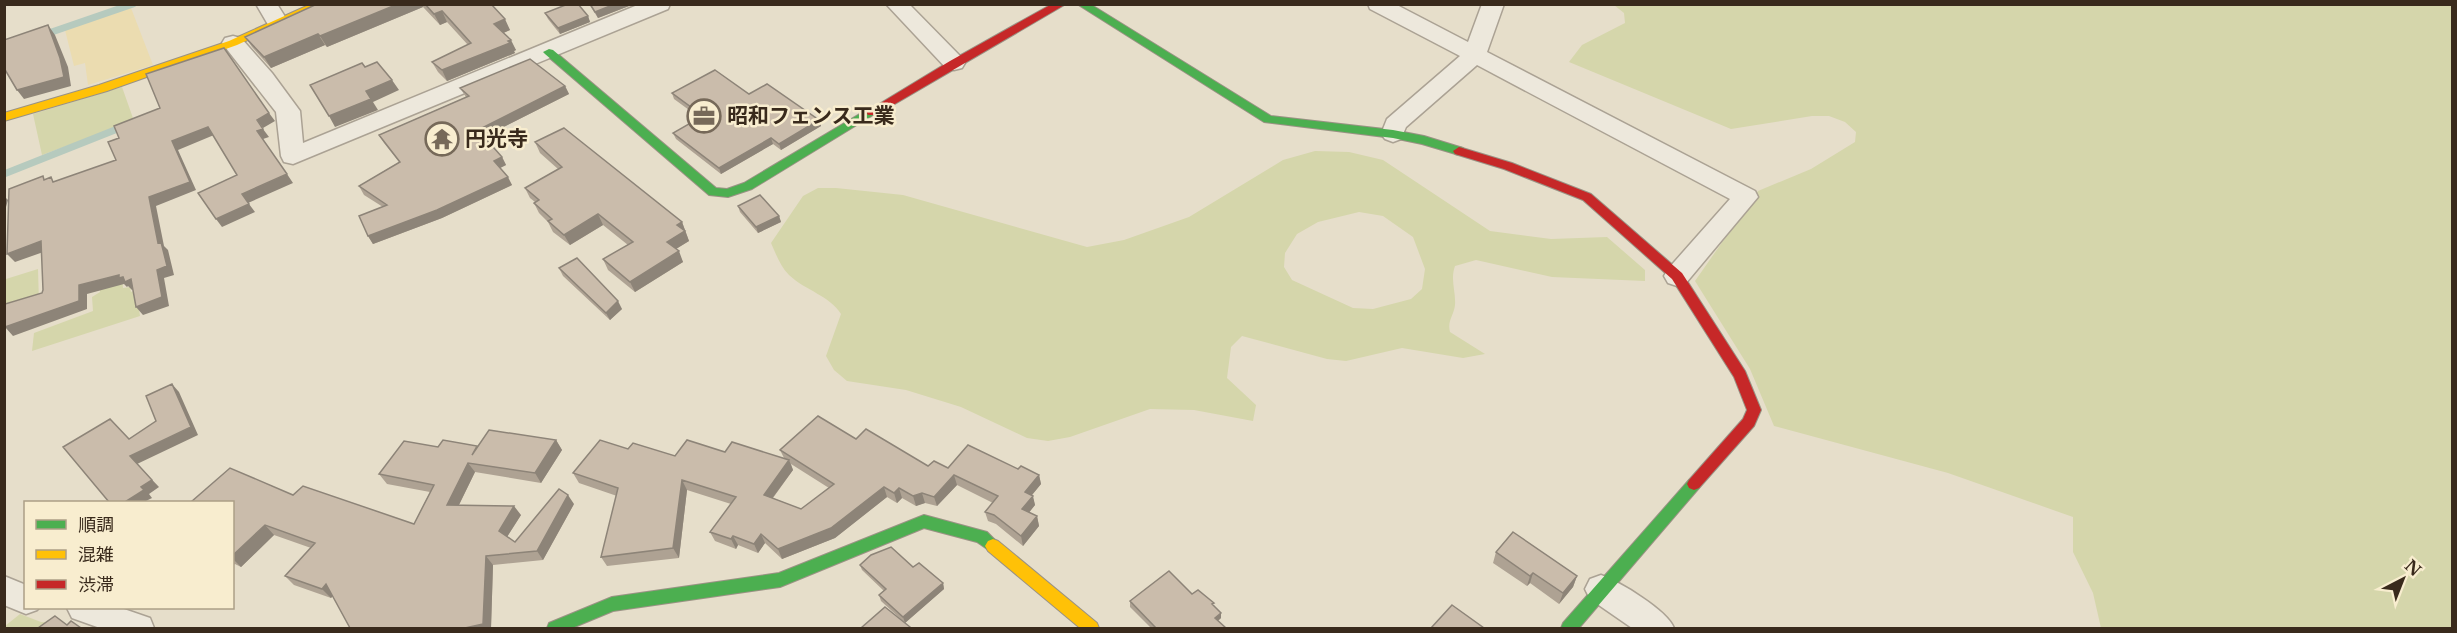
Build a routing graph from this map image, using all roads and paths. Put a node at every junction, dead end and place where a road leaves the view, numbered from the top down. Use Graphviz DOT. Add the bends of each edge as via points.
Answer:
graph roads {
  1 [pos="321,4"];
  2 [pos="660,4"];
  3 [pos="896,4"];
  4 [pos="1061,4"];
  5 [pos="1082,4"];
  6 [pos="1378,4"];
  7 [pos="1493,4"];
  8 [pos="272,14"];
  9 [pos="233,43"];
  10 [pos="549,52"];
  11 [pos="1475,55"];
  12 [pos="954,63"];
  13 [pos="4,117"];
  14 [pos="1393,134"];
  15 [pos="1677,276"];
  16 [pos="1601,589"];
  17 [pos="4,590"];
  18 [pos="24,599"];
  19 [pos="86,609"];
  20 [pos="138,628"];
  21 [pos="555,628"];
  22 [pos="1091,628"];
  23 [pos="1569,628"];
  24 [pos="1658,628"];
  1 -- 8 [label="street"];
  2 -- 10 [label="street"];
  3 -- 12 [label="street"];
  4 -- 12 [label="street"];
  5 -- 14 [label="street" via="1268,119"];
  6 -- 11 [label="street"];
  7 -- 11 [label="street"];
  8 -- 9 [label="street"];
  9 -- 10 [label="street" via="288,111 294,156"];
  9 -- 13 [label="street"];
  10 -- 12 [label="street" via="720,194 748,186"];
  11 -- 14 [label="street" via="1395,124"];
  11 -- 15 [label="street" via="1746,197"];
  14 -- 15 [label="street" via="1508,166 1587,197"];
  15 -- 16 [label="street" via="1740,375 1754,410 1739,435"];
  16 -- 23 [label="street"];
  16 -- 24 [label="street"];
  17 -- 18 [label="street"];
  19 -- 20 [label="street"];
  21 -- 22 [label="street" via="612,604 780,580 924,521 982,537"];
}
